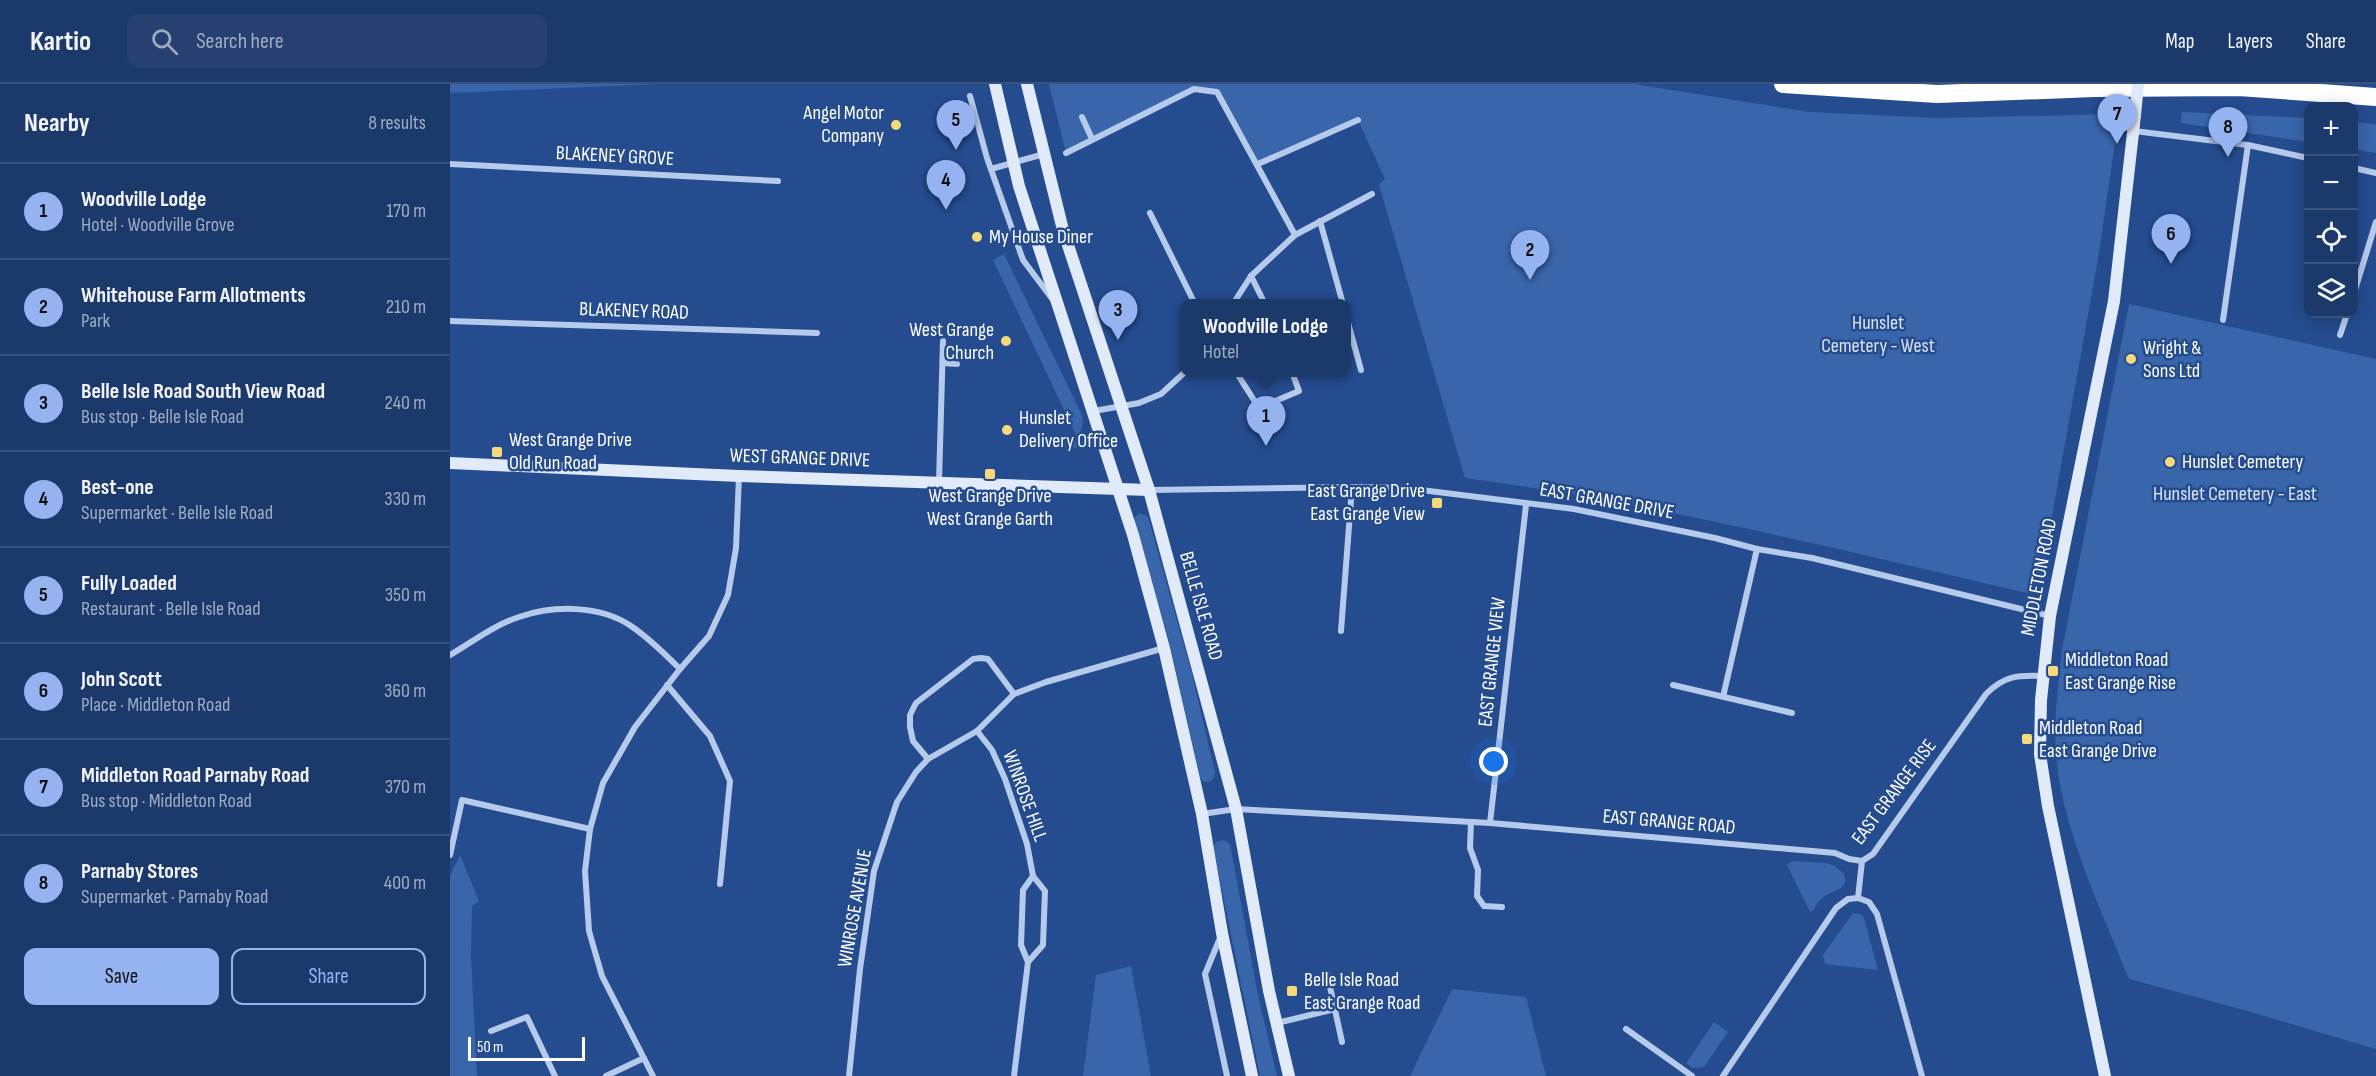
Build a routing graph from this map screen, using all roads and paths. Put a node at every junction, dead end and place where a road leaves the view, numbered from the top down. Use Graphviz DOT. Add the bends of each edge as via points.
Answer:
graph roads {
  1 [pos="995,84"];
  2 [pos="1027,84"];
  3 [pos="1783,84"];
  4 [pos="2138,84"];
  5 [pos="2337,93"];
  6 [pos="970,96"];
  7 [pos="2376,97"];
  8 [pos="2376,103"];
  9 [pos="1082,117"];
  10 [pos="1358,120"];
  11 [pos="2133,130"];
  12 [pos="1092,139"];
  13 [pos="2247,145"];
  14 [pos="1066,153"];
  15 [pos="1044,154"];
  16 [pos="2304,157"];
  17 [pos="1014,162"];
  18 [pos="450,164"];
  19 [pos="1258,164"];
  20 [pos="991,169"];
  21 [pos="2358,169"];
  22 [pos="2376,173"];
  23 [pos="778,181"];
  24 [pos="1372,194"];
  25 [pos="1150,213"];
  26 [pos="1320,222"];
  27 [pos="2376,222"];
  28 [pos="1294,235"];
  29 [pos="1251,276"];
  30 [pos="2358,280"];
  31 [pos="1192,299"];
  32 [pos="1236,299"];
  33 [pos="1262,299"];
  34 [pos="1342,299"];
  35 [pos="1059,308"];
  36 [pos="2346,318"];
  37 [pos="2223,320"];
  38 [pos="450,321"];
  39 [pos="817,333"];
  40 [pos="1351,334"];
  41 [pos="2340,335"];
  42 [pos="943,342"];
  43 [pos="943,363"];
  44 [pos="957,364"];
  45 [pos="1361,370"];
  46 [pos="1180,377"];
  47 [pos="1239,377"];
  48 [pos="1294,377"];
  49 [pos="1121,406"];
  50 [pos="1094,411"];
  51 [pos="450,463"];
  52 [pos="739,476"];
  53 [pos="939,482"];
  54 [pos="1352,487"];
  55 [pos="1118,489"];
  56 [pos="1149,490"];
  57 [pos="1526,505"];
  58 [pos="1757,549"];
  59 [pos="2050,616"];
  60 [pos="1341,631"];
  61 [pos="1164,648"];
  62 [pos="450,656"];
  63 [pos="681,669"];
  64 [pos="2042,676"];
  65 [pos="667,685"];
  66 [pos="1673,685"];
  67 [pos="1014,694"];
  68 [pos="1723,697"];
  69 [pos="1792,713"];
  70 [pos="977,731"];
  71 [pos="928,759"];
  72 [pos="1236,809"];
  73 [pos="1202,814"];
  74 [pos="1472,822"];
  75 [pos="1490,823"];
  76 [pos="590,828"];
  77 [pos="450,855"];
  78 [pos="1862,861"];
  79 [pos="1033,876"];
  80 [pos="720,884"];
  81 [pos="1858,898"];
  82 [pos="1502,907"];
  83 [pos="1222,933"];
  84 [pos="1028,962"];
  85 [pos="1327,973"];
  86 [pos="1335,1009"];
  87 [pos="1277,1023"];
  88 [pos="1626,1029"];
  89 [pos="491,1031"];
  90 [pos="1342,1042"];
  91 [pos="644,1058"];
  92 [pos="555,1076"];
  93 [pos="606,1076"];
  94 [pos="653,1076"];
  95 [pos="849,1076"];
  96 [pos="1014,1076"];
  97 [pos="1227,1076"];
  98 [pos="1252,1076"];
  99 [pos="1289,1076"];
  100 [pos="1692,1076"];
  101 [pos="1723,1076"];
  102 [pos="1922,1076"];
  103 [pos="2105,1076"];
  1 -- 17 [label="street"];
  2 -- 15 [label="street, BELLE ISLE ROAD"];
  3 -- 5 [label="highway" via="1937,94 2228,87"];
  4 -- 11 [label="street, MIDDLETON ROAD, bridge"];
  5 -- 7 [label="highway"];
  5 -- 8 [label="highway"];
  6 -- 20 [label="street"];
  9 -- 12 [label="street"];
  10 -- 19 [label="street"];
  11 -- 13 [label="street"];
  11 -- 59 [label="street, MIDDLETON ROAD" via="2114,301"];
  12 -- 14 [label="street"];
  12 -- 19 [label="street" via="1194,89 1217,92"];
  13 -- 16 [label="street"];
  13 -- 37 [label="street"];
  15 -- 17 [label="street"];
  15 -- 49 [label="street, BELLE ISLE ROAD" via="1064,230"];
  17 -- 20 [label="street"];
  17 -- 35 [label="street"];
  18 -- 23 [label="street, BLAKENEY GROVE"];
  19 -- 28 [label="street"];
  20 -- 35 [label="street" via="1023,260"];
  21 -- 22 [label="street"];
  24 -- 26 [label="street"];
  25 -- 31 [label="street"];
  26 -- 28 [label="street"];
  26 -- 34 [label="street"];
  27 -- 30 [label="street"];
  28 -- 29 [label="street"];
  29 -- 32 [label="street"];
  29 -- 33 [label="street"];
  35 -- 50 [label="street"];
  36 -- 41 [label="street"];
  38 -- 39 [label="street, BLAKENEY ROAD"];
  40 -- 45 [label="street"];
  42 -- 43 [label="street"];
  43 -- 44 [label="street"];
  43 -- 53 [label="street"];
  46 -- 49 [label="street" via="1161,394"];
  47 -- 48 [label="street" via="1259,408 1299,391"];
  49 -- 50 [label="street"];
  49 -- 56 [label="street, BELLE ISLE ROAD"];
  50 -- 55 [label="street"];
  51 -- 52 [label="street, WEST GRANGE DRIVE"];
  52 -- 53 [label="street, WEST GRANGE DRIVE"];
  52 -- 63 [label="street" via="736,548 728,595 710,636"];
  53 -- 55 [label="street, WEST GRANGE DRIVE"];
  54 -- 56 [label="street, EAST GRANGE DRIVE"];
  54 -- 57 [label="street, EAST GRANGE DRIVE" via="1405,488"];
  54 -- 60 [label="street"];
  55 -- 56 [label="street, WEST GRANGE DRIVE"];
  55 -- 61 [label="street"];
  56 -- 72 [label="street, BELLE ISLE ROAD"];
  57 -- 58 [label="street, EAST GRANGE DRIVE" via="1628,519"];
  57 -- 75 [label="street, EAST GRANGE VIEW"];
  58 -- 59 [label="street, EAST GRANGE DRIVE" via="1812,558"];
  58 -- 68 [label="street"];
  59 -- 64 [label="street, MIDDLETON ROAD"];
  61 -- 67 [label="street, WINROSE AVENUE"];
  61 -- 73 [label="street"];
  62 -- 63 [label="street" via="491,629 518,617 546,610 578,609 609,614 631,625"];
  63 -- 65 [label="street"];
  64 -- 78 [label="street, EAST GRANGE RISE" via="2010,677 1986,694 1873,854"];
  64 -- 103 [label="street, MIDDLETON ROAD" via="2040,754"];
  65 -- 76 [label="street" via="635,727 603,783"];
  65 -- 80 [label="street" via="710,736 730,781"];
  66 -- 68 [label="street"];
  67 -- 70 [label="street, WINROSE AVENUE"];
  67 -- 71 [label="street" via="988,659 973,659 916,703 910,715 913,741"];
  68 -- 69 [label="street"];
  70 -- 71 [label="street, WINROSE AVENUE"];
  70 -- 79 [label="street, WINROSE HILL" via="992,750 1014,801"];
  71 -- 95 [label="street, WINROSE AVENUE" via="897,802 874,871"];
  72 -- 73 [label="street, EAST GRANGE ROAD"];
  72 -- 74 [label="street, EAST GRANGE ROAD"];
  72 -- 87 [label="street, BELLE ISLE ROAD"];
  73 -- 83 [label="street"];
  74 -- 75 [label="street, EAST GRANGE ROAD"];
  74 -- 82 [label="street" via="1470,848 1478,870 1477,896 1484,906"];
  75 -- 78 [label="street, EAST GRANGE ROAD" via="1835,853"];
  76 -- 77 [label="street" via="462,800"];
  76 -- 91 [label="street" via="585,871 588,926 602,976"];
  78 -- 81 [label="street, EAST GRANGE RISE"];
  79 -- 84 [label="street, WINROSE HILL" via="1023,890 1021,945"];
  79 -- 84 [label="street, WINROSE HILL" via="1045,891 1043,945"];
  81 -- 101 [label="street" via="1848,899 1836,908"];
  81 -- 102 [label="street" via="1869,902 1877,914"];
  83 -- 97 [label="street" via="1205,974"];
  83 -- 98 [label="street"];
  84 -- 96 [label="street, WINROSE HILL"];
  85 -- 86 [label="street"];
  86 -- 87 [label="street"];
  86 -- 90 [label="street"];
  87 -- 99 [label="street, BELLE ISLE ROAD"];
  88 -- 100 [label="street"];
  89 -- 92 [label="street" via="527,1017"];
  91 -- 93 [label="street"];
  91 -- 94 [label="street"];
}
